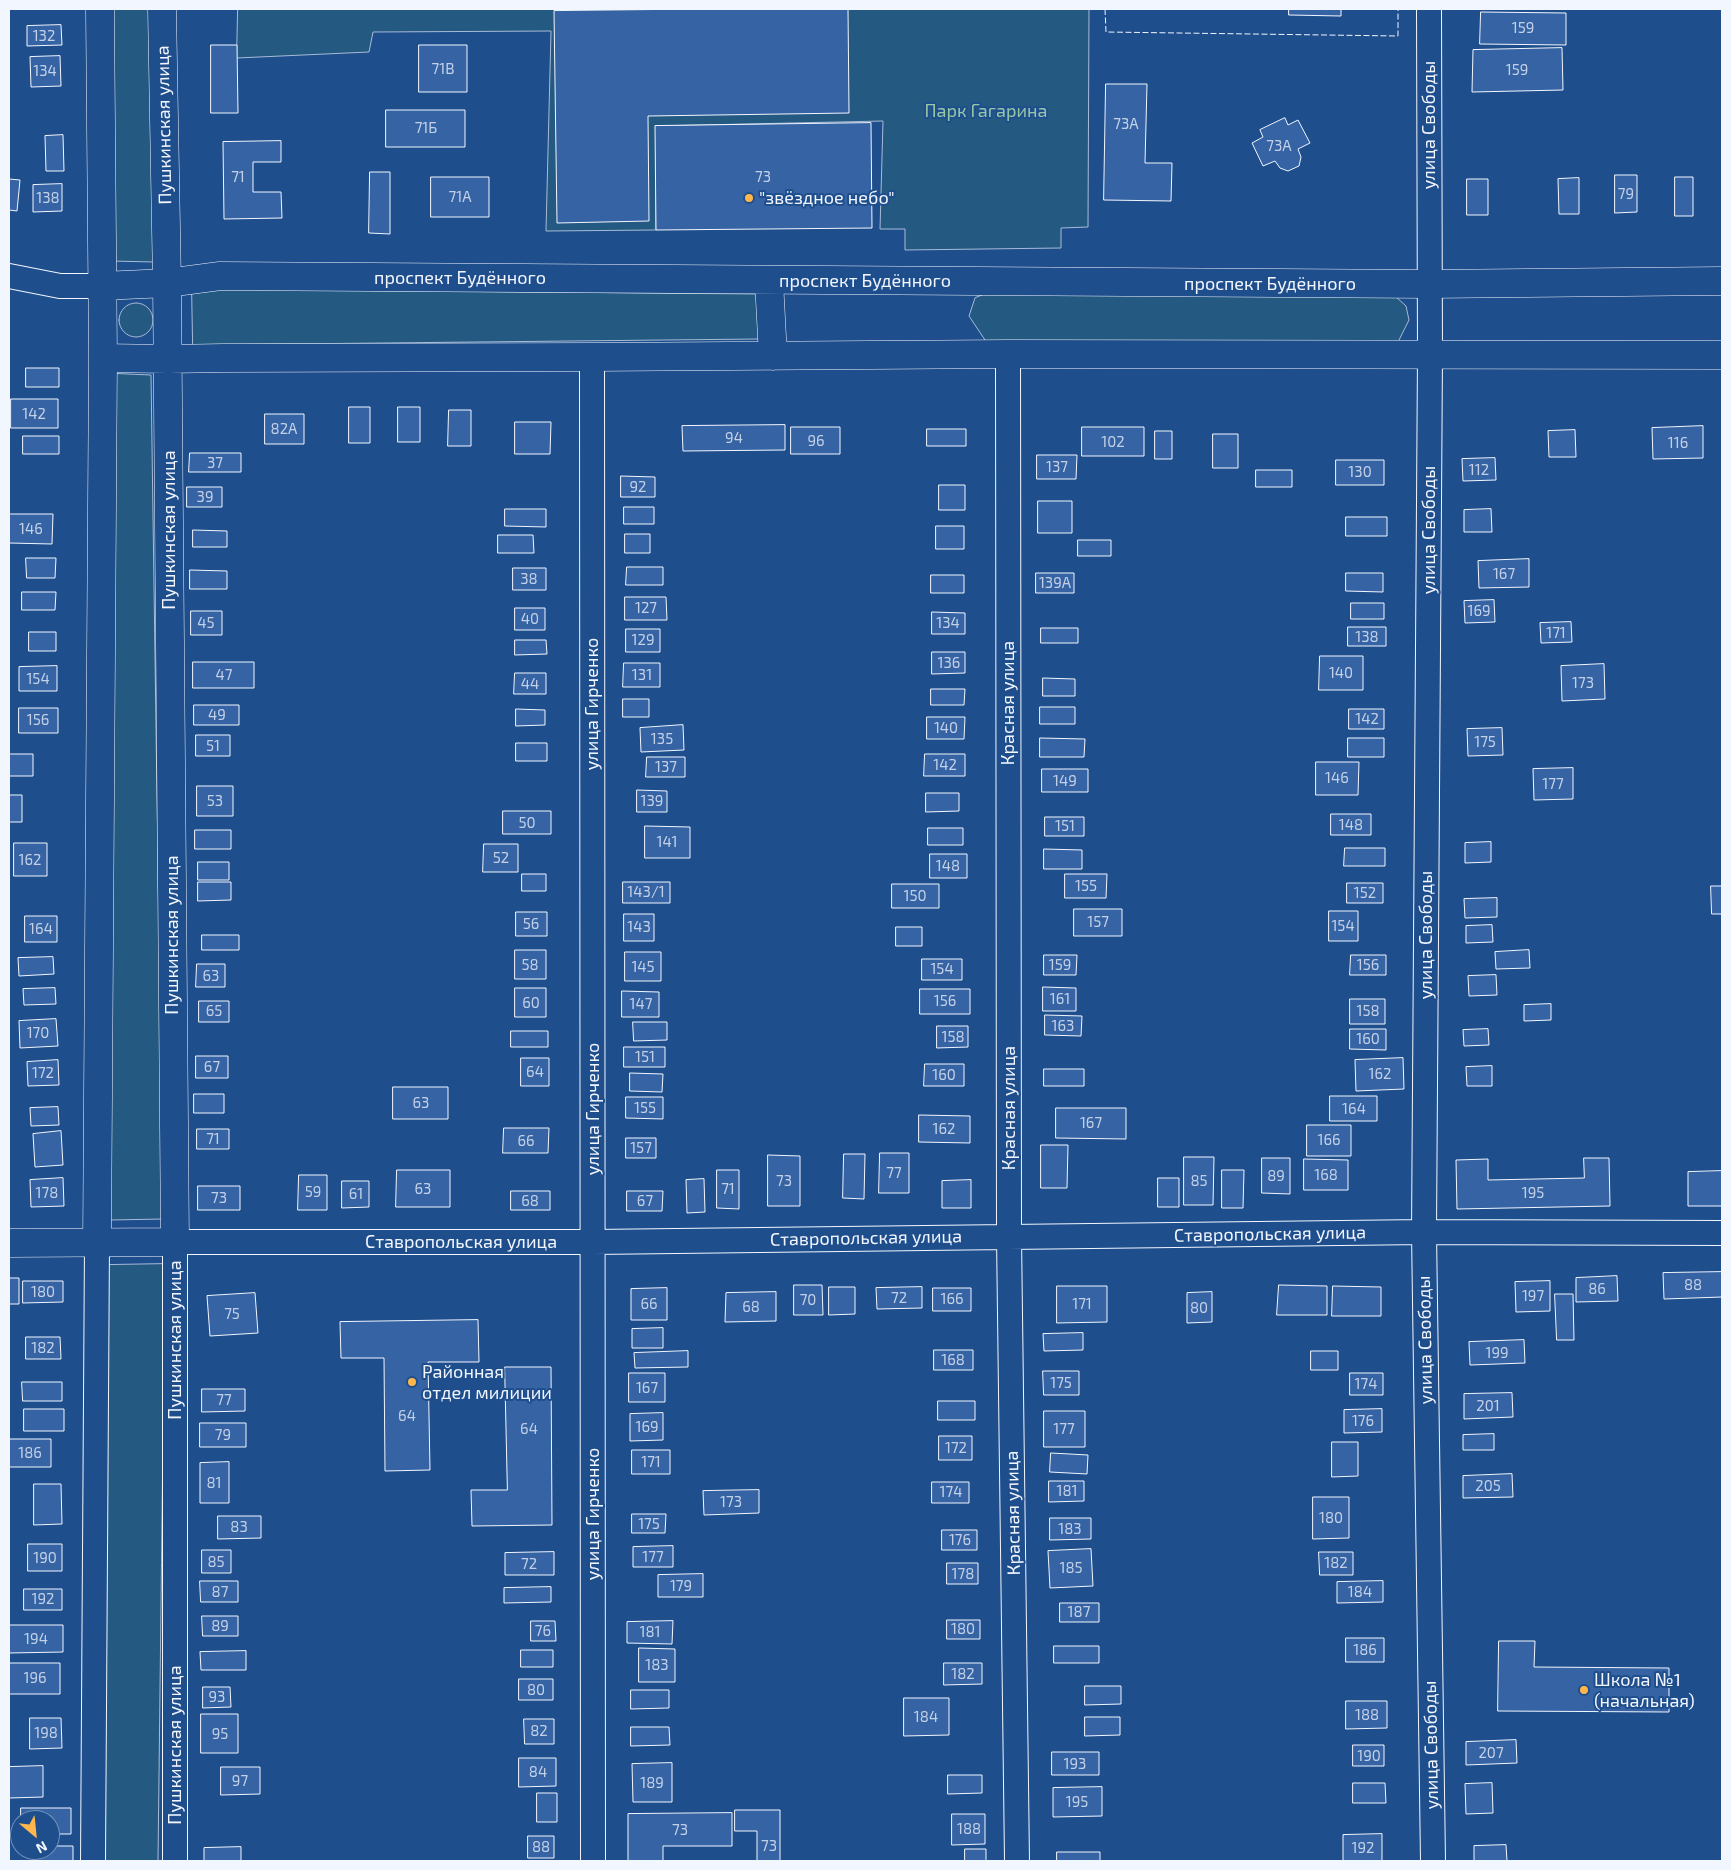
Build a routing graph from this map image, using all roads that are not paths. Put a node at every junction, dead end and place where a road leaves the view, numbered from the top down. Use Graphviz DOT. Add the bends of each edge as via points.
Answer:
graph roads {
  1 [pos="100,9"];
  2 [pos="162,9"];
  3 [pos="1429,9"];
  4 [pos="9,276"];
  5 [pos="769,280"];
  6 [pos="1722,281"];
  7 [pos="167,283"];
  8 [pos="1429,284"];
  9 [pos="102,286"];
  10 [pos="1008,354"];
  11 [pos="1430,355"];
  12 [pos="1722,355"];
  13 [pos="773,356"];
  14 [pos="592,357"];
  15 [pos="103,358"];
  16 [pos="168,359"];
  17 [pos="1424,1232"];
  18 [pos="1722,1233"];
  19 [pos="1009,1236"];
  20 [pos="175,1242"];
  21 [pos="593,1242"];
  22 [pos="9,1243"];
  23 [pos="97,1243"];
  24 [pos="93,1861"];
  25 [pos="175,1861"];
  26 [pos="593,1861"];
  27 [pos="1017,1861"];
  28 [pos="1433,1861"];
  1 -- 9 [label="main road"];
  2 -- 7 [label="main road, Пушкинская улица"];
  3 -- 8 [label="street, улица Свободы"];
  4 -- 9 [label="street, проспект Будённого" via="60,286"];
  5 -- 7 [label="main road, проспект Будённого" via="220,276"];
  5 -- 8 [label="main road, проспект Будённого"];
  5 -- 13 [label="main road"];
  6 -- 8 [label="main road, проспект Будённого"];
  7 -- 9 [label="main road, проспект Будённого"];
  7 -- 16 [label="main road, Пушкинская улица"];
  8 -- 11 [label="street, улица Свободы"];
  9 -- 15 [label="main road"];
  10 -- 11 [label="main road"];
  10 -- 13 [label="main road"];
  10 -- 19 [label="street, Красная улица"];
  11 -- 12 [label="main road"];
  11 -- 17 [label="street, улица Свободы"];
  13 -- 14 [label="main road"];
  14 -- 16 [label="main road"];
  14 -- 21 [label="street, улица Гирченко"];
  15 -- 16 [label="main road"];
  15 -- 23 [label="main road"];
  16 -- 20 [label="main road, Пушкинская улица"];
  17 -- 18 [label="street, Ставропольская улица"];
  17 -- 19 [label="street, Ставропольская улица"];
  17 -- 28 [label="street, улица Свободы"];
  19 -- 21 [label="street, Ставропольская улица"];
  19 -- 27 [label="street, Красная улица"];
  20 -- 21 [label="street, Ставропольская улица"];
  20 -- 23 [label="main road, Ставропольская улица"];
  20 -- 25 [label="street, Пушкинская улица"];
  21 -- 26 [label="street, улица Гирченко"];
  22 -- 23 [label="main road, Ставропольская улица"];
  23 -- 24 [label="street"];
}
